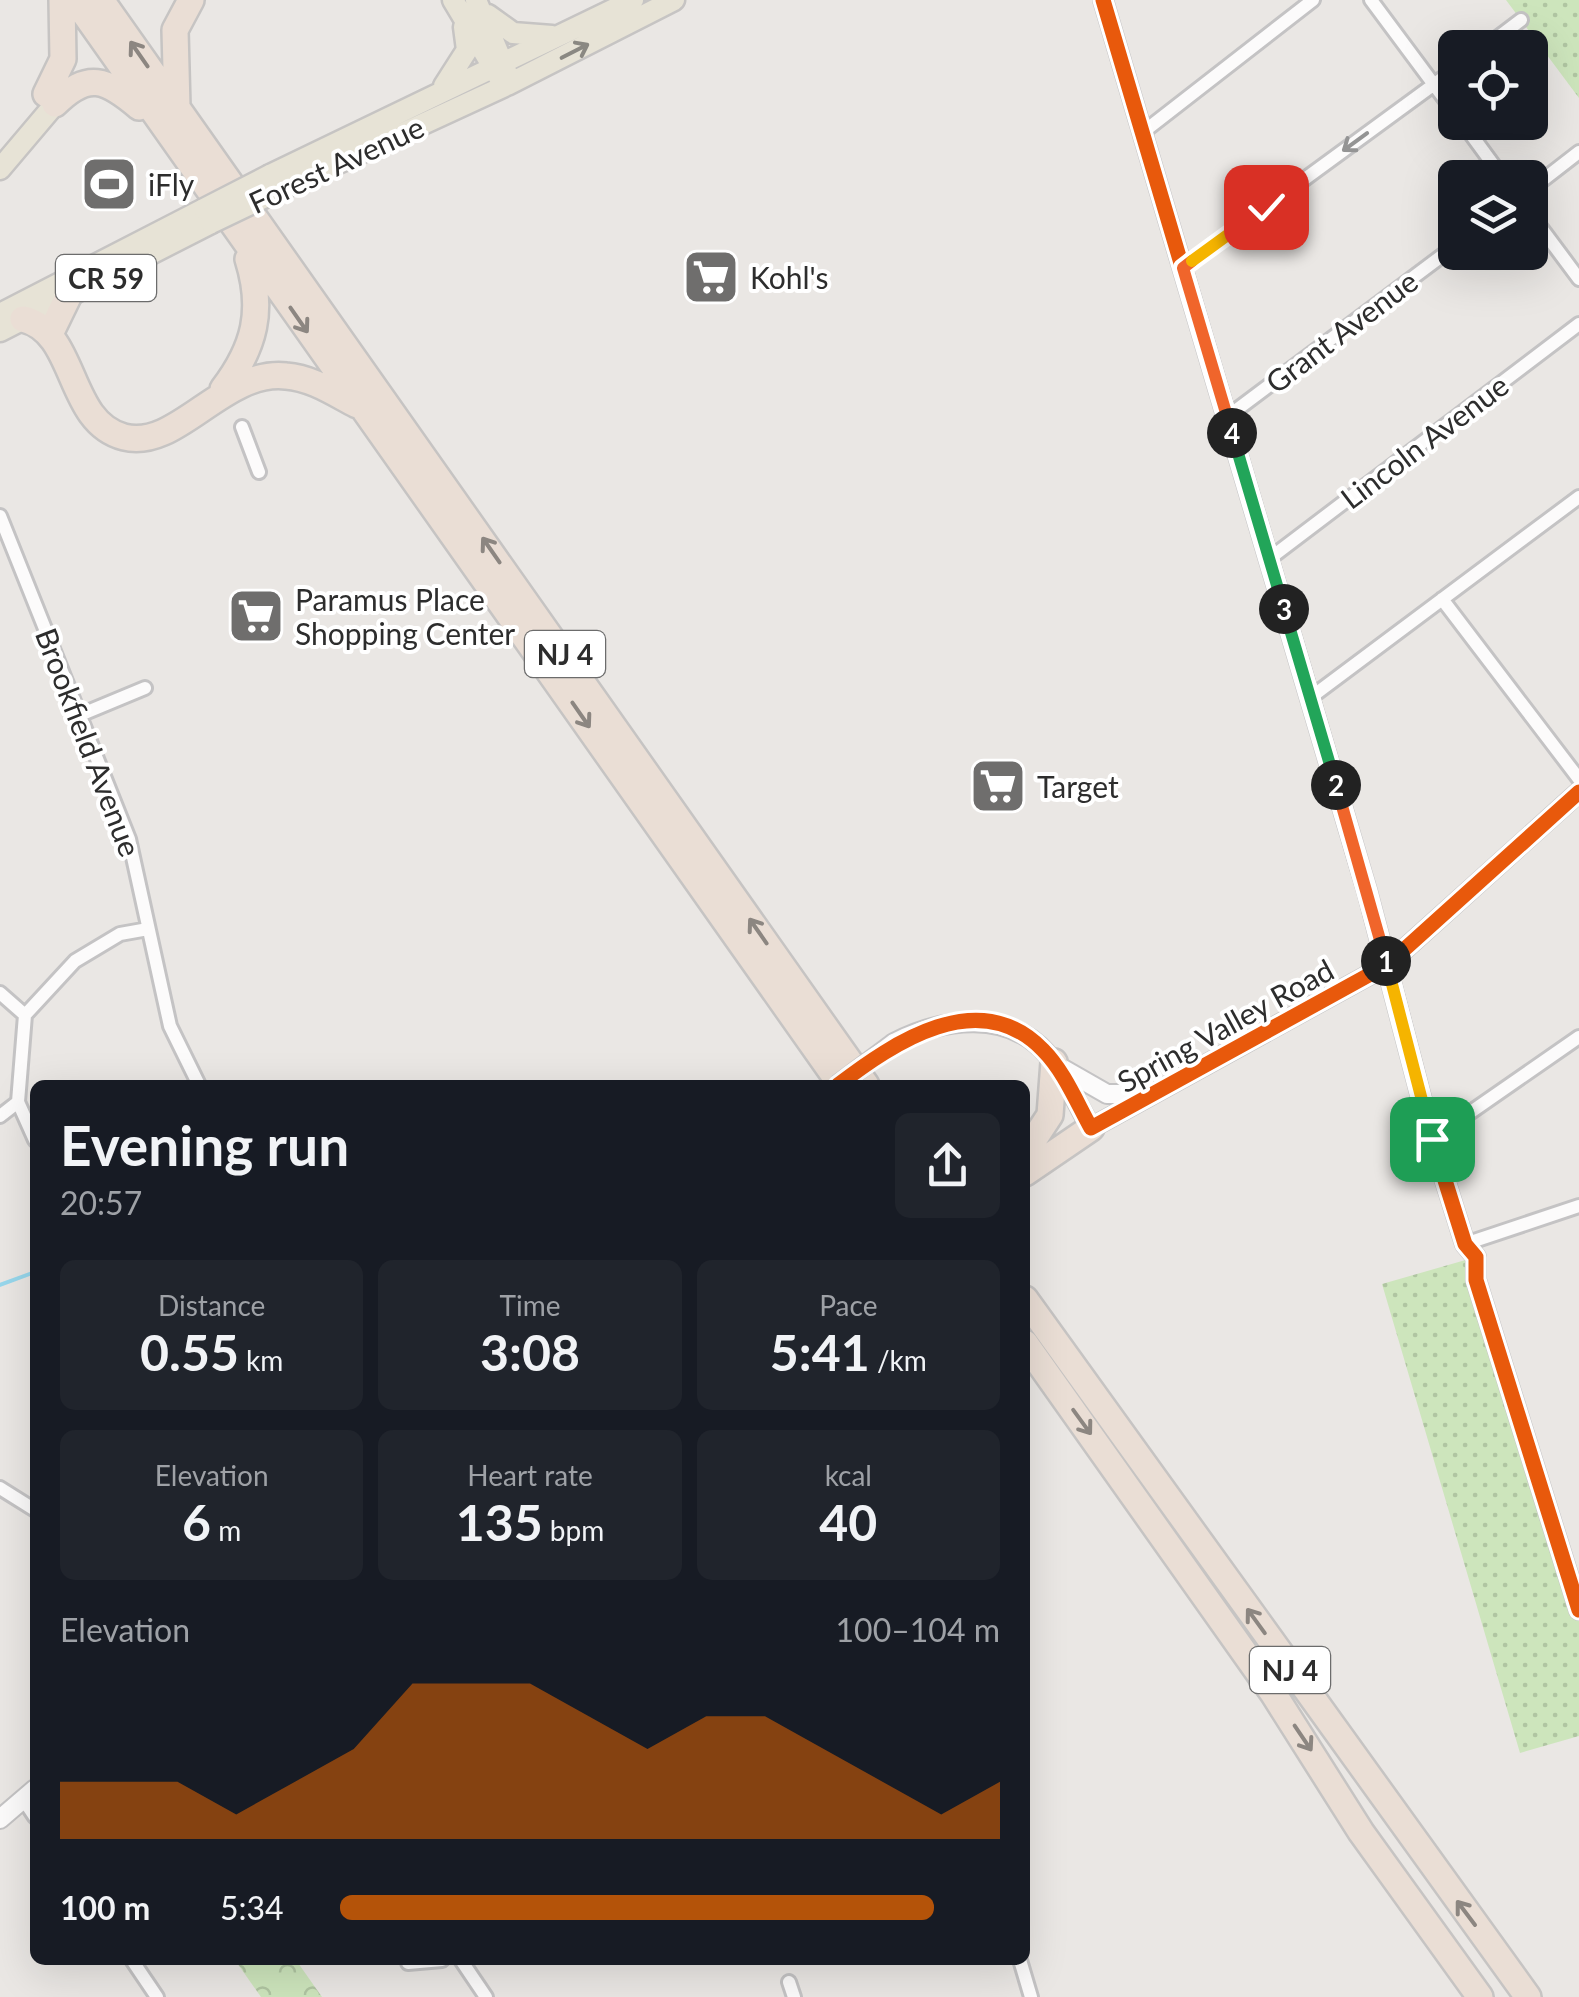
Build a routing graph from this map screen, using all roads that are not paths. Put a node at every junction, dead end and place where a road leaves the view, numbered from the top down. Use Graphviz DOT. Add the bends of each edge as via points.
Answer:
graph roads {
  1 [pos="62,0"];
  2 [pos="75,0"];
  3 [pos="101,0"];
  4 [pos="191,0"];
  5 [pos="633,0"];
  6 [pos="674,0"];
  7 [pos="1103,0"];
  8 [pos="1313,0"];
  9 [pos="1371,0"];
  10 [pos="469,6"];
  11 [pos="1522,20"];
  12 [pos="1508,30"];
  13 [pos="563,36"];
  14 [pos="498,64"];
  15 [pos="1438,81"];
  16 [pos="1434,84"];
  17 [pos="508,86"];
  18 [pos="1438,90"];
  19 [pos="440,91"];
  20 [pos="50,99"];
  21 [pos="170,117"];
  22 [pos="1142,132"];
  23 [pos="0,151"];
  24 [pos="1579,152"];
  25 [pos="0,170"];
  26 [pos="1548,176"];
  27 [pos="276,182"];
  28 [pos="207,216"];
  29 [pos="1548,238"];
  30 [pos="242,240"];
  31 [pos="1438,259"];
  32 [pos="1183,268"];
  33 [pos="1579,279"];
  34 [pos="68,297"];
  35 [pos="8,322"];
  36 [pos="1579,324"];
  37 [pos="50,334"];
  38 [pos="219,394"];
  39 [pos="361,408"];
  40 [pos="1227,417"];
  41 [pos="242,427"];
  42 [pos="259,472"];
  43 [pos="1577,503"];
  44 [pos="2,526"];
  45 [pos="1269,559"];
  46 [pos="1442,599"];
  47 [pos="145,688"];
  48 [pos="1310,698"];
  49 [pos="80,715"];
  50 [pos="1579,778"];
  51 [pos="1579,792"];
  52 [pos="148,928"];
  53 [pos="1386,965"];
  54 [pos="0,993"];
  55 [pos="26,1015"];
  56 [pos="1579,1037"];
  57 [pos="1054,1062"];
  58 [pos="197,1080"];
  59 [pos="835,1080"];
  60 [pos="846,1080"];
  61 [pos="862,1080"];
  62 [pos="1160,1093"];
  63 [pos="18,1102"];
  64 [pos="0,1116"];
  65 [pos="1091,1128"];
  66 [pos="30,1129"];
  67 [pos="1432,1139"];
  68 [pos="1030,1151"];
  69 [pos="1030,1156"];
  70 [pos="1579,1206"];
  71 [pos="1464,1244"];
  72 [pos="1030,1293"];
  73 [pos="1030,1306"];
  74 [pos="1060,1346"];
  75 [pos="1030,1350"];
  76 [pos="0,1488"];
  77 [pos="30,1507"];
  78 [pos="1579,1610"];
  79 [pos="1333,1783"];
  80 [pos="29,1794"];
  81 [pos="0,1819"];
  82 [pos="135,1965"];
  83 [pos="464,1965"];
  84 [pos="1021,1965"];
  85 [pos="790,1982"];
  86 [pos="1520,1996"];
  87 [pos="157,1997"];
  88 [pos="486,1997"];
  89 [pos="794,1997"];
  90 [pos="1031,1997"];
  91 [pos="1480,1997"];
  1 -- 20 [label="highway" via="63,60"];
  2 -- 21 [label="highway, NJ 4"];
  21 -- 3 [label="highway, NJ 4, one-way"];
  4 -- 21 [label="highway" via="175,30"];
  5 -- 13 [label="main road, Forest Avenue / CR 59"];
  17 -- 6 [label="main road, Forest Avenue / CR 59, one-way"];
  7 -- 22 [label="street"];
  8 -- 22 [label="street"];
  9 -- 16 [label="street"];
  10 -- 13 [label="main road" via="513,33"];
  10 -- 14 [label="main road"];
  10 -- 19 [label="main road" via="467,50"];
  11 -- 12 [label="street"];
  13 -- 14 [label="main road, Forest Avenue / CR 59"];
  14 -- 17 [label="main road"];
  14 -- 19 [label="main road, Forest Avenue / CR 59"];
  15 -- 16 [label="street"];
  16 -- 18 [label="street"];
  16 -- 32 [label="street, one-way"];
  17 -- 27 [label="main road, Forest Avenue / CR 59"];
  19 -- 27 [label="main road, Forest Avenue / CR 59"];
  20 -- 21 [label="highway" via="85,82 107,84"];
  20 -- 23 [label="main road"];
  20 -- 25 [label="main road"];
  21 -- 30 [label="highway, NJ 4"];
  61 -- 21 [label="highway, NJ 4, one-way"];
  22 -- 32 [label="street"];
  24 -- 26 [label="street"];
  27 -- 28 [label="main road, Forest Avenue / CR 59, bridge"];
  28 -- 34 [label="main road, Forest Avenue / CR 59"];
  28 -- 35 [label="main road, Forest Avenue / CR 59"];
  29 -- 33 [label="street"];
  30 -- 38 [label="highway" via="255,282 256,322 247,354"];
  30 -- 39 [label="highway, NJ 4, one-way"];
  31 -- 40 [label="street, Grant Avenue"];
  32 -- 40 [label="street"];
  34 -- 35 [label="main road, Forest Avenue / CR 59"];
  34 -- 37 [label="highway"];
  35 -- 37 [label="highway" via="38,322"];
  36 -- 45 [label="street, Lincoln Avenue"];
  37 -- 38 [label="highway" via="88,410 124,437 157,434"];
  38 -- 39 [label="highway" via="248,380 288,376"];
  39 -- 59 [label="highway, NJ 4, one-way"];
  40 -- 45 [label="street"];
  41 -- 42 [label="street"];
  43 -- 46 [label="street"];
  44 -- 49 [label="street, Brookfield Avenue"];
  45 -- 48 [label="street"];
  46 -- 48 [label="street"];
  46 -- 50 [label="street"];
  47 -- 49 [label="street"];
  48 -- 53 [label="street"];
  49 -- 52 [label="street, Brookfield Avenue" via="129,839"];
  51 -- 53 [label="street, Spring Valley Road"];
  52 -- 55 [label="street" via="120,934 85,954"];
  52 -- 58 [label="street, Brookfield Avenue" via="170,1026"];
  53 -- 62 [label="street, Spring Valley Road"];
  53 -- 67 [label="street"];
  54 -- 55 [label="street"];
  55 -- 63 [label="street"];
  56 -- 67 [label="street"];
  57 -- 60 [label="street, bridge" via="1025,1035 986,1023 938,1026 894,1043"];
  57 -- 62 [label="street" via="1106,1094"];
  57 -- 65 [label="street"];
  57 -- 68 [label="highway" via="1050,1115"];
  62 -- 65 [label="street, Spring Valley Road"];
  63 -- 64 [label="street"];
  63 -- 66 [label="street"];
  65 -- 69 [label="highway"];
  67 -- 71 [label="street"];
  70 -- 71 [label="street"];
  71 -- 78 [label="street" via="1476,1257 1476,1280"];
  72 -- 74 [label="highway"];
  73 -- 74 [label="highway, NJ 4"];
  86 -- 74 [label="highway, NJ 4, one-way"];
  75 -- 79 [label="highway, NJ 4, one-way"];
  76 -- 77 [label="street"];
  79 -- 86 [label="highway, NJ 4"];
  79 -- 91 [label="highway" via="1360,1832"];
  80 -- 81 [label="street"];
  82 -- 87 [label="street"];
  83 -- 88 [label="street"];
  84 -- 90 [label="street"];
  85 -- 89 [label="street"];
}
